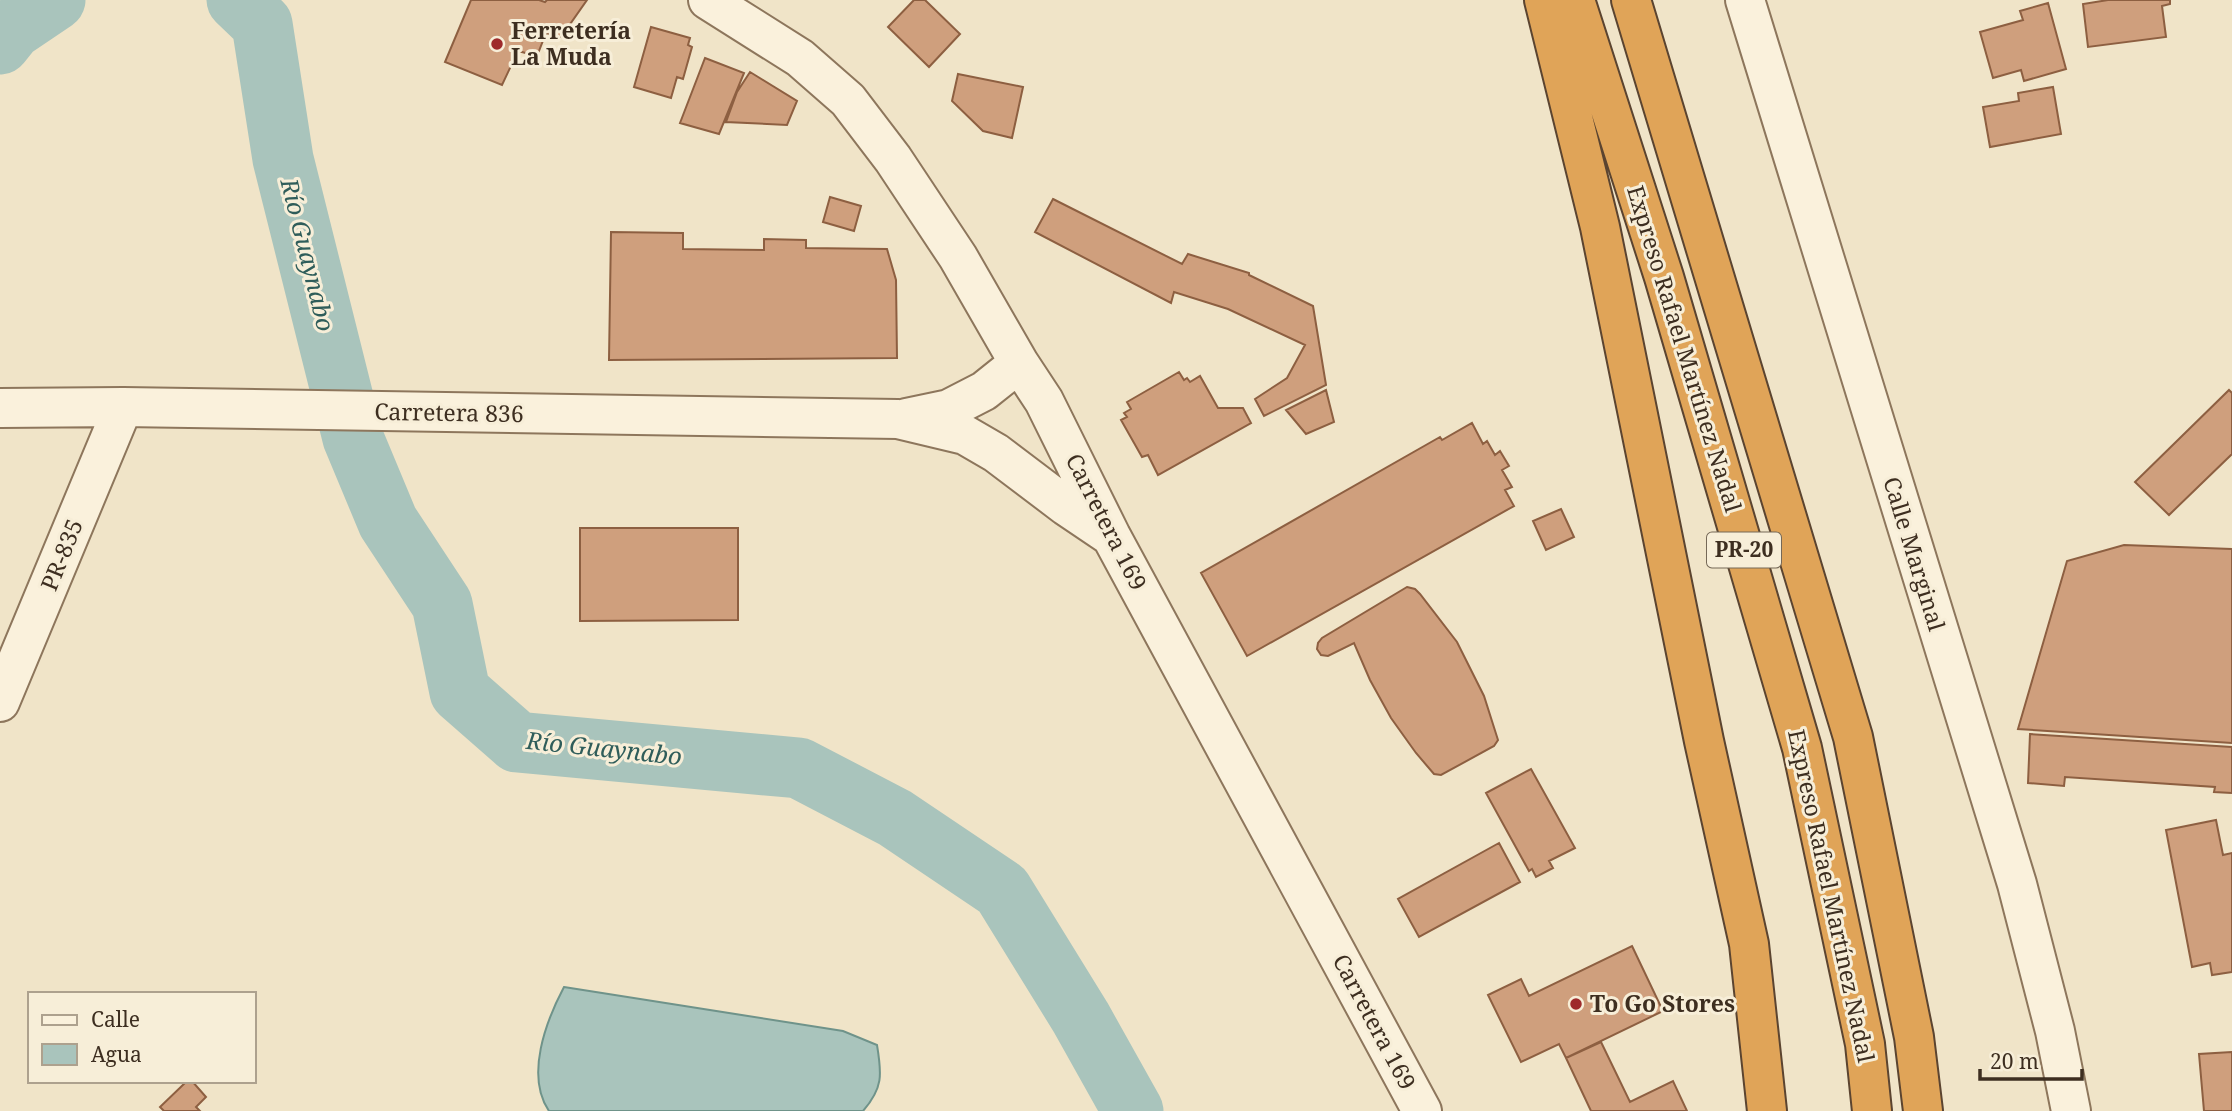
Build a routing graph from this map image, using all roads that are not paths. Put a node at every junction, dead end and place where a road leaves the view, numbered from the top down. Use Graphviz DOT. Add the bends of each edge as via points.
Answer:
graph roads {
  1 [pos="708,0"];
  2 [pos="1544,0"];
  3 [pos="1575,0"];
  4 [pos="1631,0"];
  5 [pos="1745,0"];
  6 [pos="1019,363"];
  7 [pos="122,407"];
  8 [pos="0,408"];
  9 [pos="898,419"];
  10 [pos="1111,536"];
  11 [pos="0,702"];
  12 [pos="1422,1111"];
  13 [pos="1767,1111"];
  14 [pos="1872,1111"];
  15 [pos="1923,1111"];
  16 [pos="2071,1111"];
  1 -- 6 [label="street, Carretera 169" via="800,58 848,100 958,257"];
  2 -- 13 [label="highway" via="1600,227 1749,944"];
  3 -- 14 [label="highway, Expreso Rafael Martínez Nadal / PR-20" via="1664,276 1802,748 1865,1044"];
  4 -- 15 [label="highway, PR-20" via="1853,737 1914,1037"];
  5 -- 16 [label="street, Calle Marginal" via="2017,884"];
  6 -- 9 [label="street, Carretera 836" via="984,391 949,409"];
  6 -- 10 [label="street, Carretera 169" via="1044,401"];
  7 -- 8 [label="street, Carretera 836"];
  7 -- 9 [label="street, Carretera 836"];
  7 -- 11 [label="street, PR-835 / PR-835"];
  9 -- 10 [label="street, Carretera 836" via="965,435"];
  10 -- 12 [label="street, Carretera 169"];
}
